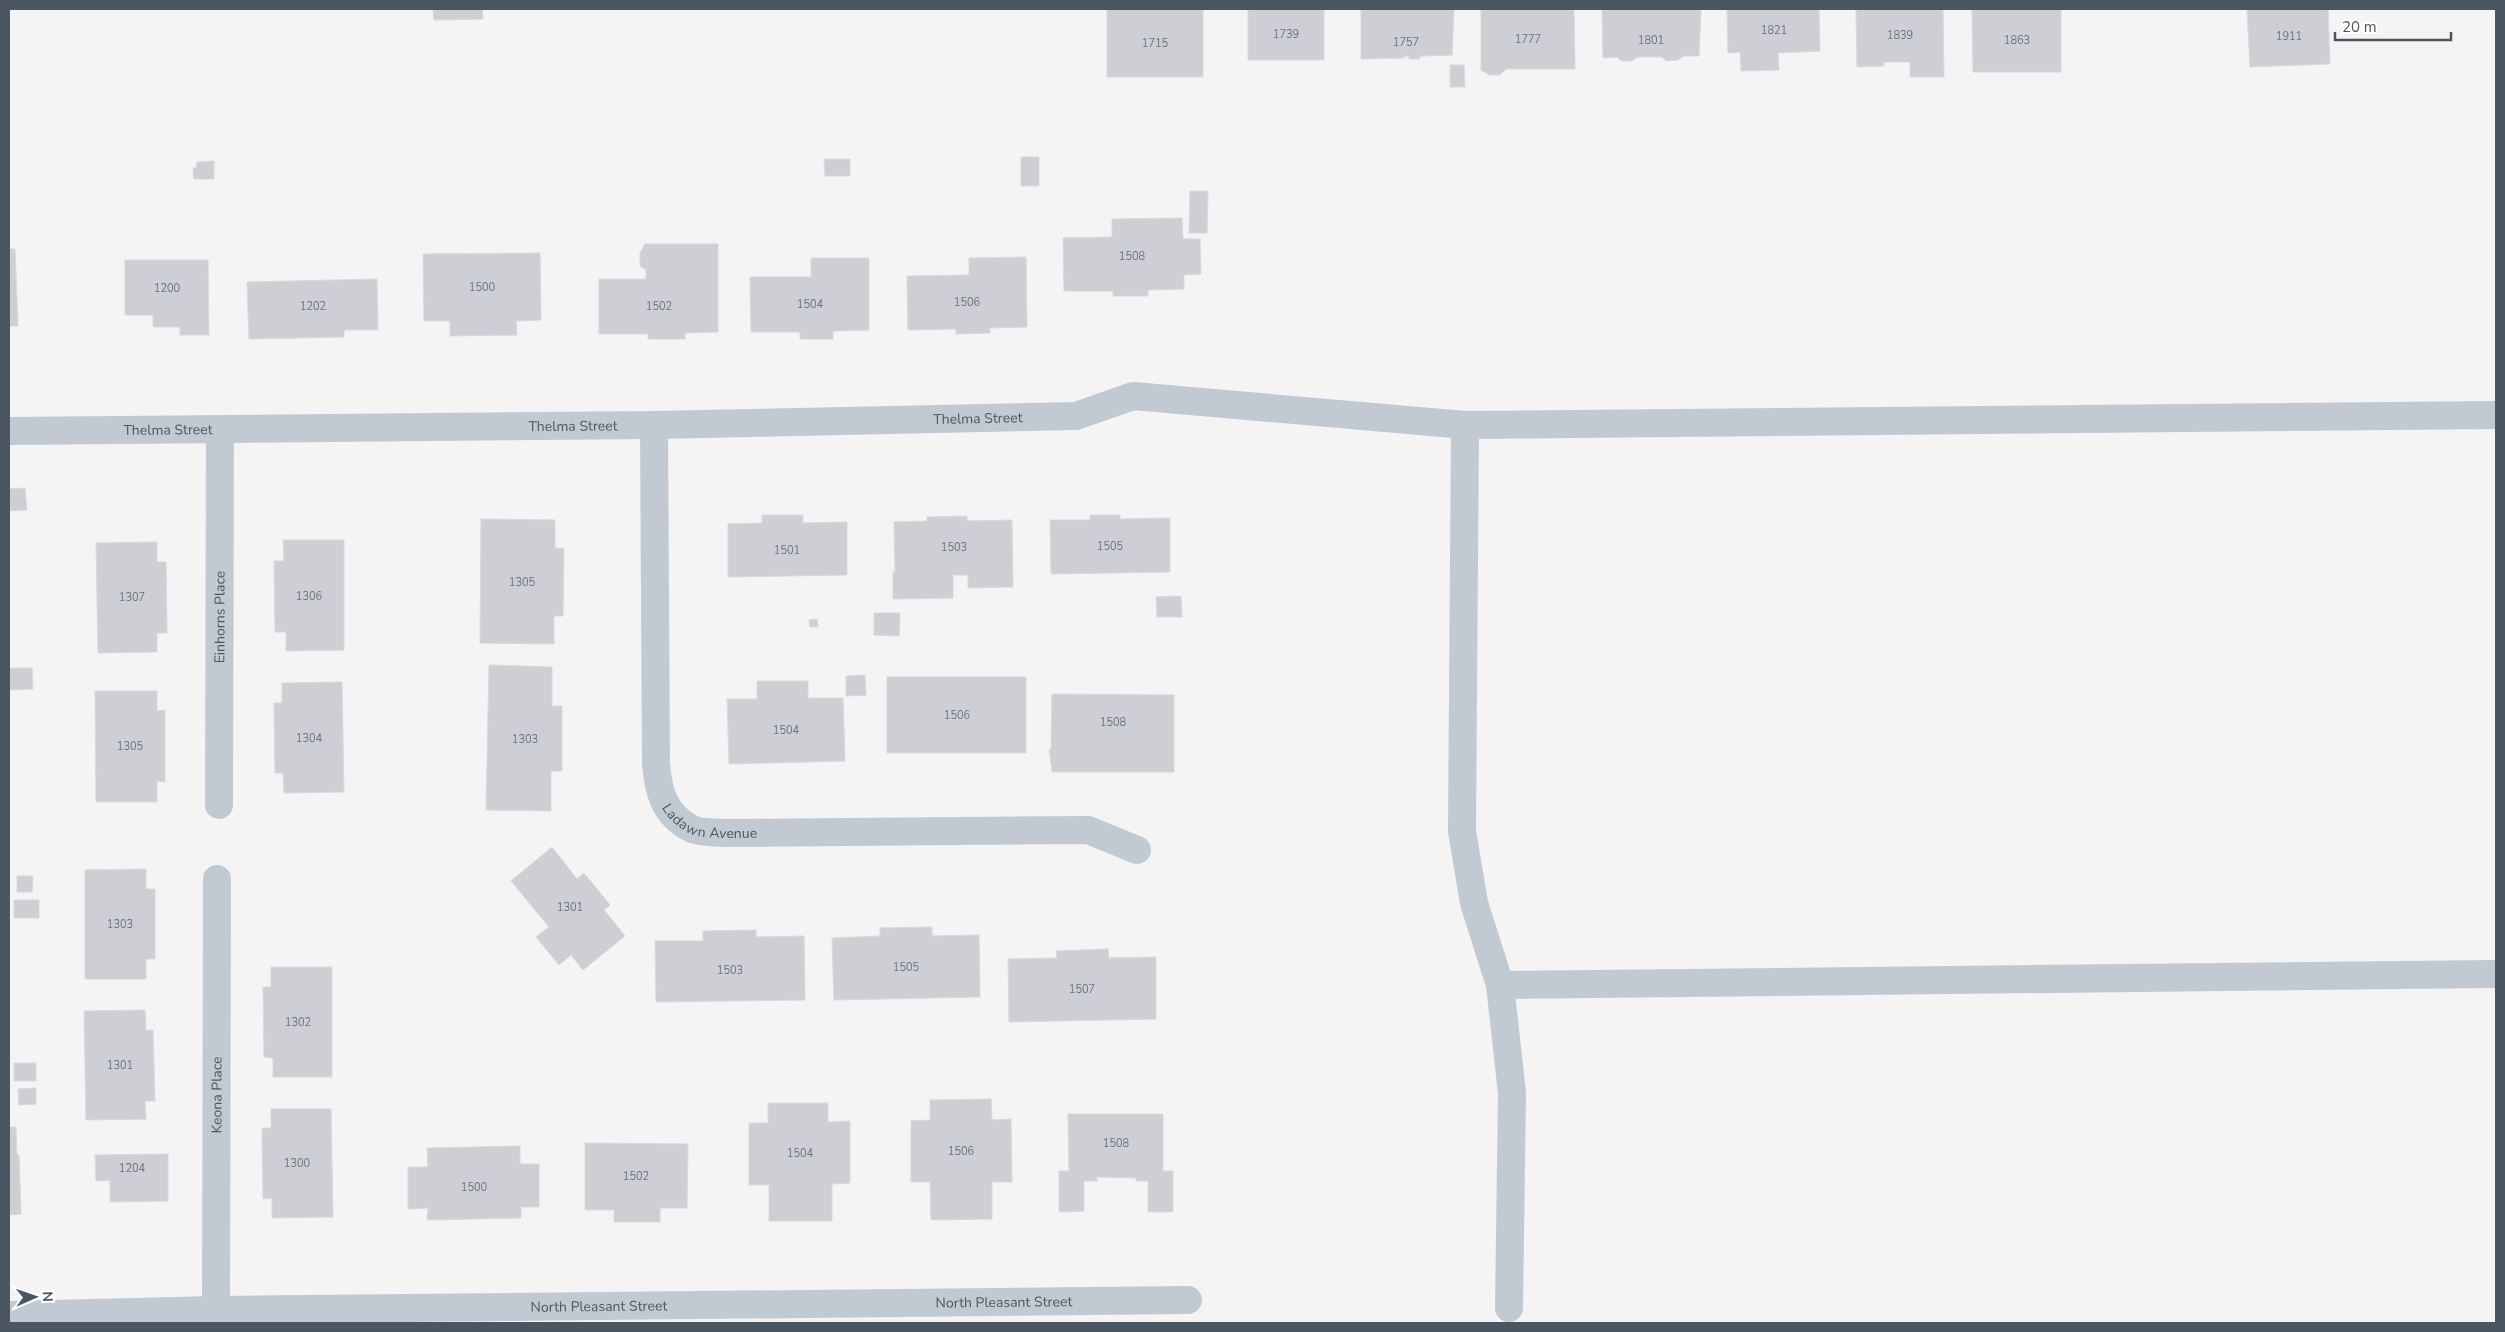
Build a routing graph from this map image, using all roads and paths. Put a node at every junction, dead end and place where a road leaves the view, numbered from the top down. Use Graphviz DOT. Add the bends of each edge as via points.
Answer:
graph roads {
  1 [pos="2496,415"];
  2 [pos="654,425"];
  3 [pos="1465,425"];
  4 [pos="220,430"];
  5 [pos="9,431"];
  6 [pos="219,805"];
  7 [pos="1137,850"];
  8 [pos="217,879"];
  9 [pos="2496,974"];
  10 [pos="1500,985"];
  11 [pos="1188,1300"];
  12 [pos="1509,1308"];
  13 [pos="216,1310"];
  14 [pos="1072,1312"];
  15 [pos="11,1318"];
  1 -- 3 [label="street"];
  2 -- 3 [label="street, Thelma Street" via="1076,416 1133,396"];
  2 -- 4 [label="street, Thelma Street"];
  2 -- 7 [label="street, Ladawn Avenue" via="656,763 658,788 670,814 693,829 723,833 1088,830"];
  3 -- 10 [label="street" via="1462,831 1474,903"];
  4 -- 5 [label="street, Thelma Street"];
  4 -- 6 [label="street, Einhorns Place"];
  8 -- 13 [label="street, Keona Place"];
  9 -- 10 [label="street"];
  10 -- 12 [label="street" via="1512,1093"];
  11 -- 14 [label="street, North Pleasant Street"];
  13 -- 14 [label="street, North Pleasant Street"];
  13 -- 15 [label="street, North Pleasant Street"];
}
